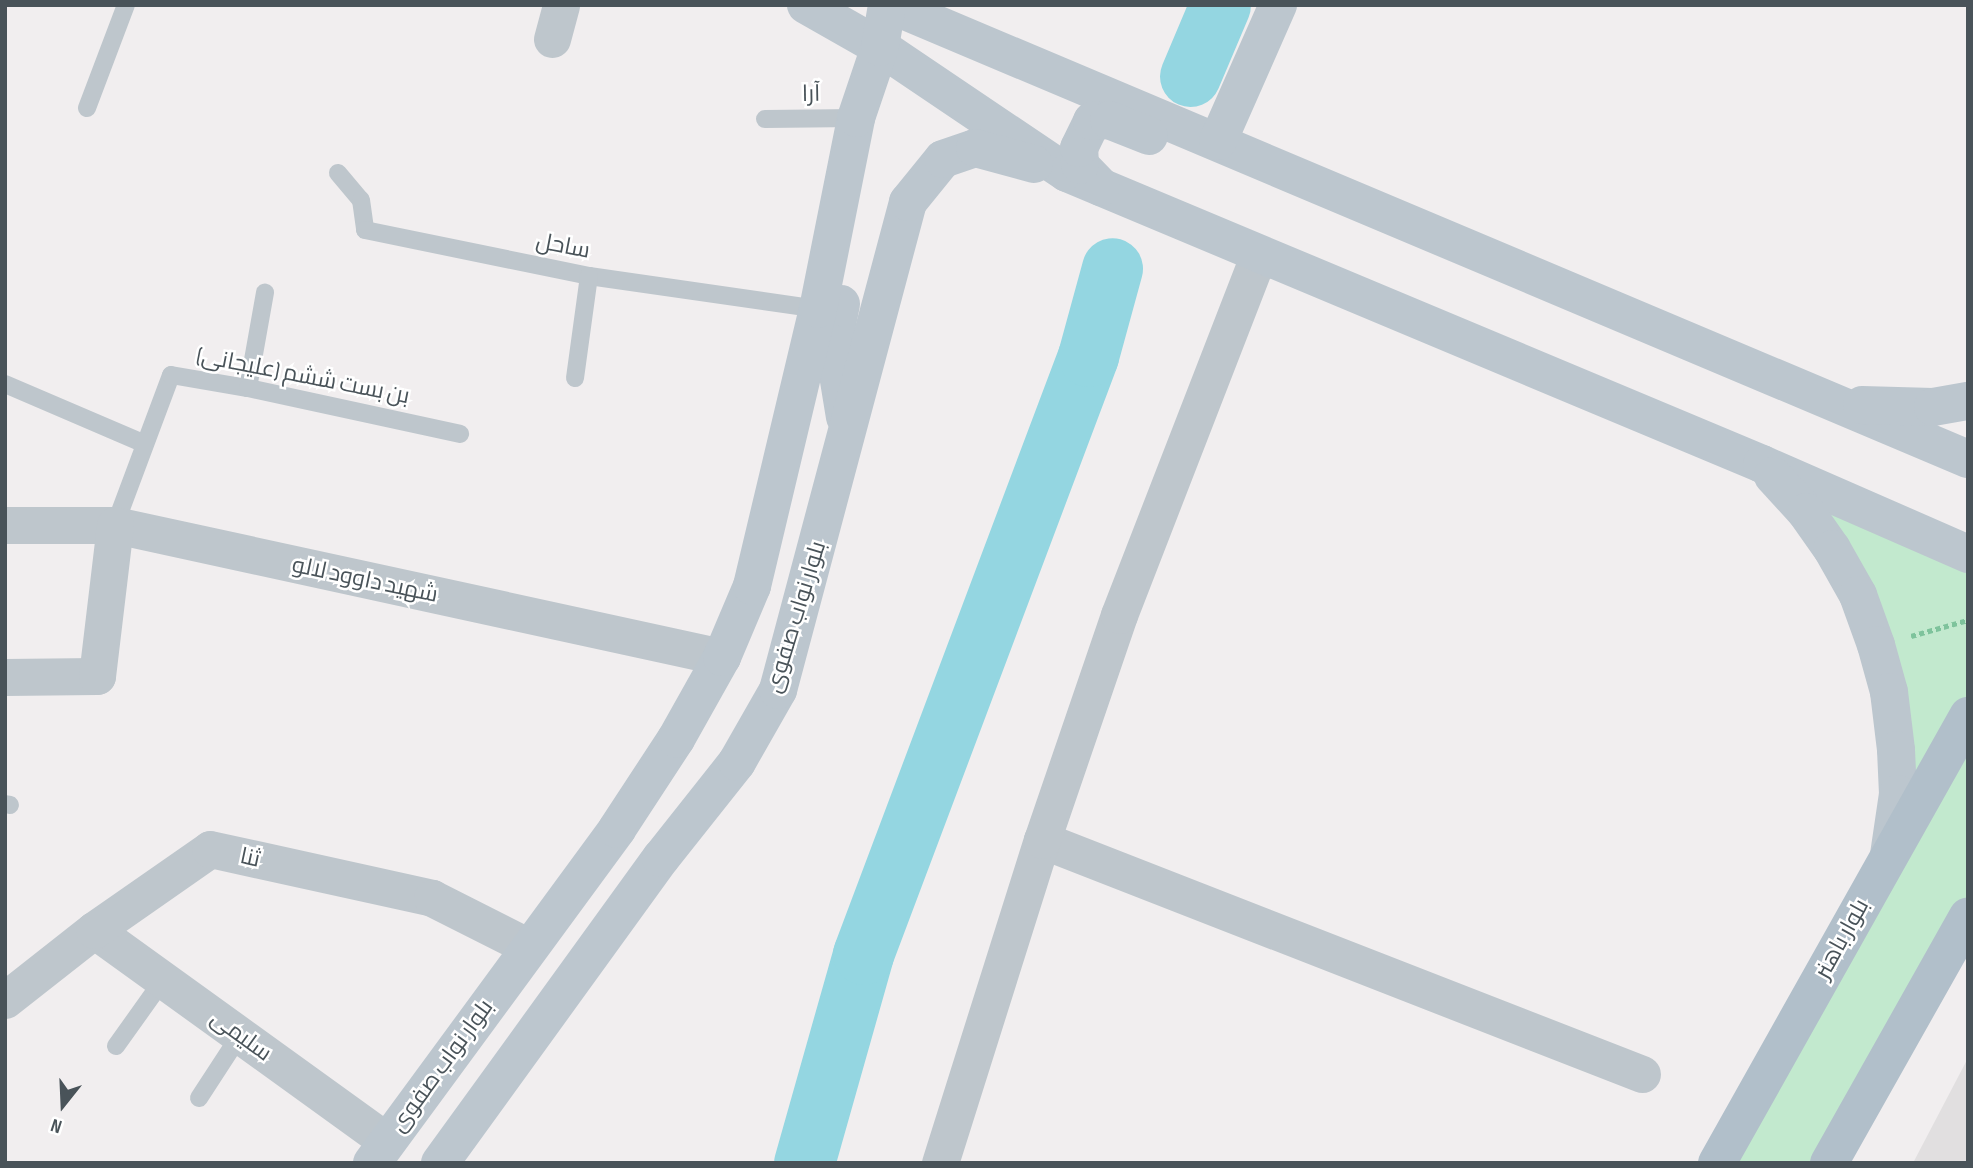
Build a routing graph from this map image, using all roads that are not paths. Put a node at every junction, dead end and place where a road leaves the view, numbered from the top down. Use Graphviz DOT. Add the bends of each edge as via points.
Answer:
graph roads {
  1 [pos="127,5"];
  2 [pos="806,5"];
  3 [pos="889,5"];
  4 [pos="1278,5"];
  5 [pos="880,47"];
  6 [pos="88,108"];
  7 [pos="856,118"];
  8 [pos="765,119"];
  9 [pos="1205,136"];
  10 [pos="850,163"];
  11 [pos="338,173"];
  12 [pos="1084,180"];
  13 [pos="1443,236"];
  14 [pos="1259,254"];
  15 [pos="589,276"];
  16 [pos="265,293"];
  17 [pos="818,309"];
  18 [pos="575,378"];
  19 [pos="5,384"];
  20 [pos="248,388"];
  21 [pos="1968,401"];
  22 [pos="1841,405"];
  23 [pos="847,433"];
  24 [pos="460,434"];
  25 [pos="145,444"];
  26 [pos="1968,459"];
  27 [pos="1762,464"];
  28 [pos="5,525"];
  29 [pos="115,526"];
  30 [pos="1961,544"];
  31 [pos="722,657"];
  32 [pos="5,677"];
  33 [pos="1968,716"];
  34 [pos="1042,841"];
  35 [pos="1889,856"];
  36 [pos="1968,916"];
  37 [pos="94,930"];
  38 [pos="529,947"];
  39 [pos="163,980"];
  40 [pos="5,1000"];
  41 [pos="240,1035"];
  42 [pos="116,1046"];
  43 [pos="1642,1074"];
  44 [pos="199,1098"];
  45 [pos="379,1152"];
  46 [pos="440,1163"];
  47 [pos="940,1163"];
  48 [pos="1717,1163"];
  49 [pos="1829,1163"];
  1 -- 6 [label="lane"];
  2 -- 5 [label="main road"];
  3 -- 5 [label="main road, بلوار نواب صفوی"];
  3 -- 9 [label="main road"];
  4 -- 9 [label="main road"];
  5 -- 7 [label="main road, بلوار نواب صفوی"];
  5 -- 12 [label="main road"];
  7 -- 8 [label="lane, آرا"];
  7 -- 10 [label="main road, بلوار نواب صفوی"];
  9 -- 13 [label="main road"];
  10 -- 17 [label="main road, بلوار نواب صفوی"];
  10 -- 23 [label="main road" via="857,140 866,139 876,152 833,344"];
  11 -- 15 [label="lane, ساحل" via="361,200 365,230"];
  12 -- 13 [label="main road" via="1079,148 1092,121 1109,120 1363,230"];
  12 -- 14 [label="main road"];
  12 -- 23 [label="main road, بلوار نواب صفوی" via="975,148 943,159 908,202"];
  13 -- 22 [label="main road"];
  14 -- 27 [label="main road"];
  14 -- 34 [label="street" via="1119,615"];
  15 -- 17 [label="lane, ساحل"];
  15 -- 18 [label="lane"];
  16 -- 20 [label="lane"];
  17 -- 31 [label="main road, بلوار نواب صفوی" via="752,586"];
  19 -- 25 [label="lane"];
  20 -- 24 [label="lane, بن بست ششم (علیجانی)"];
  20 -- 25 [label="lane, بن بست ششم (علیجانی)" via="171,375"];
  21 -- 22 [label="main road" via="1933,407"];
  22 -- 26 [label="main road"];
  23 -- 46 [label="main road, بلوار نواب صفوی" via="778,690 737,762 661,858"];
  25 -- 29 [label="lane, بن بست ششم (علیجانی)"];
  27 -- 30 [label="main road"];
  27 -- 35 [label="main road" via="1832,549 1858,595 1877,645 1896,750 1898,794"];
  28 -- 29 [label="street, شهید داوود لالو"];
  29 -- 31 [label="street, شهید داوود لالو"];
  29 -- 32 [label="street" via="97,676"];
  31 -- 38 [label="main road, بلوار نواب صفوی" via="617,829"];
  33 -- 35 [label="main road, بلوار باهنر"];
  34 -- 43 [label="street"];
  34 -- 47 [label="street"];
  35 -- 48 [label="main road, بلوار باهنر"];
  36 -- 49 [label="main road"];
  37 -- 38 [label="street, ثنا" via="210,849 432,898"];
  37 -- 39 [label="street, سلیمی"];
  37 -- 40 [label="street, ثنا"];
  38 -- 45 [label="main road, بلوار نواب صفوی"];
  39 -- 41 [label="street, سلیمی"];
  39 -- 42 [label="lane"];
  41 -- 44 [label="lane"];
  41 -- 45 [label="street, سلیمی"];
}
